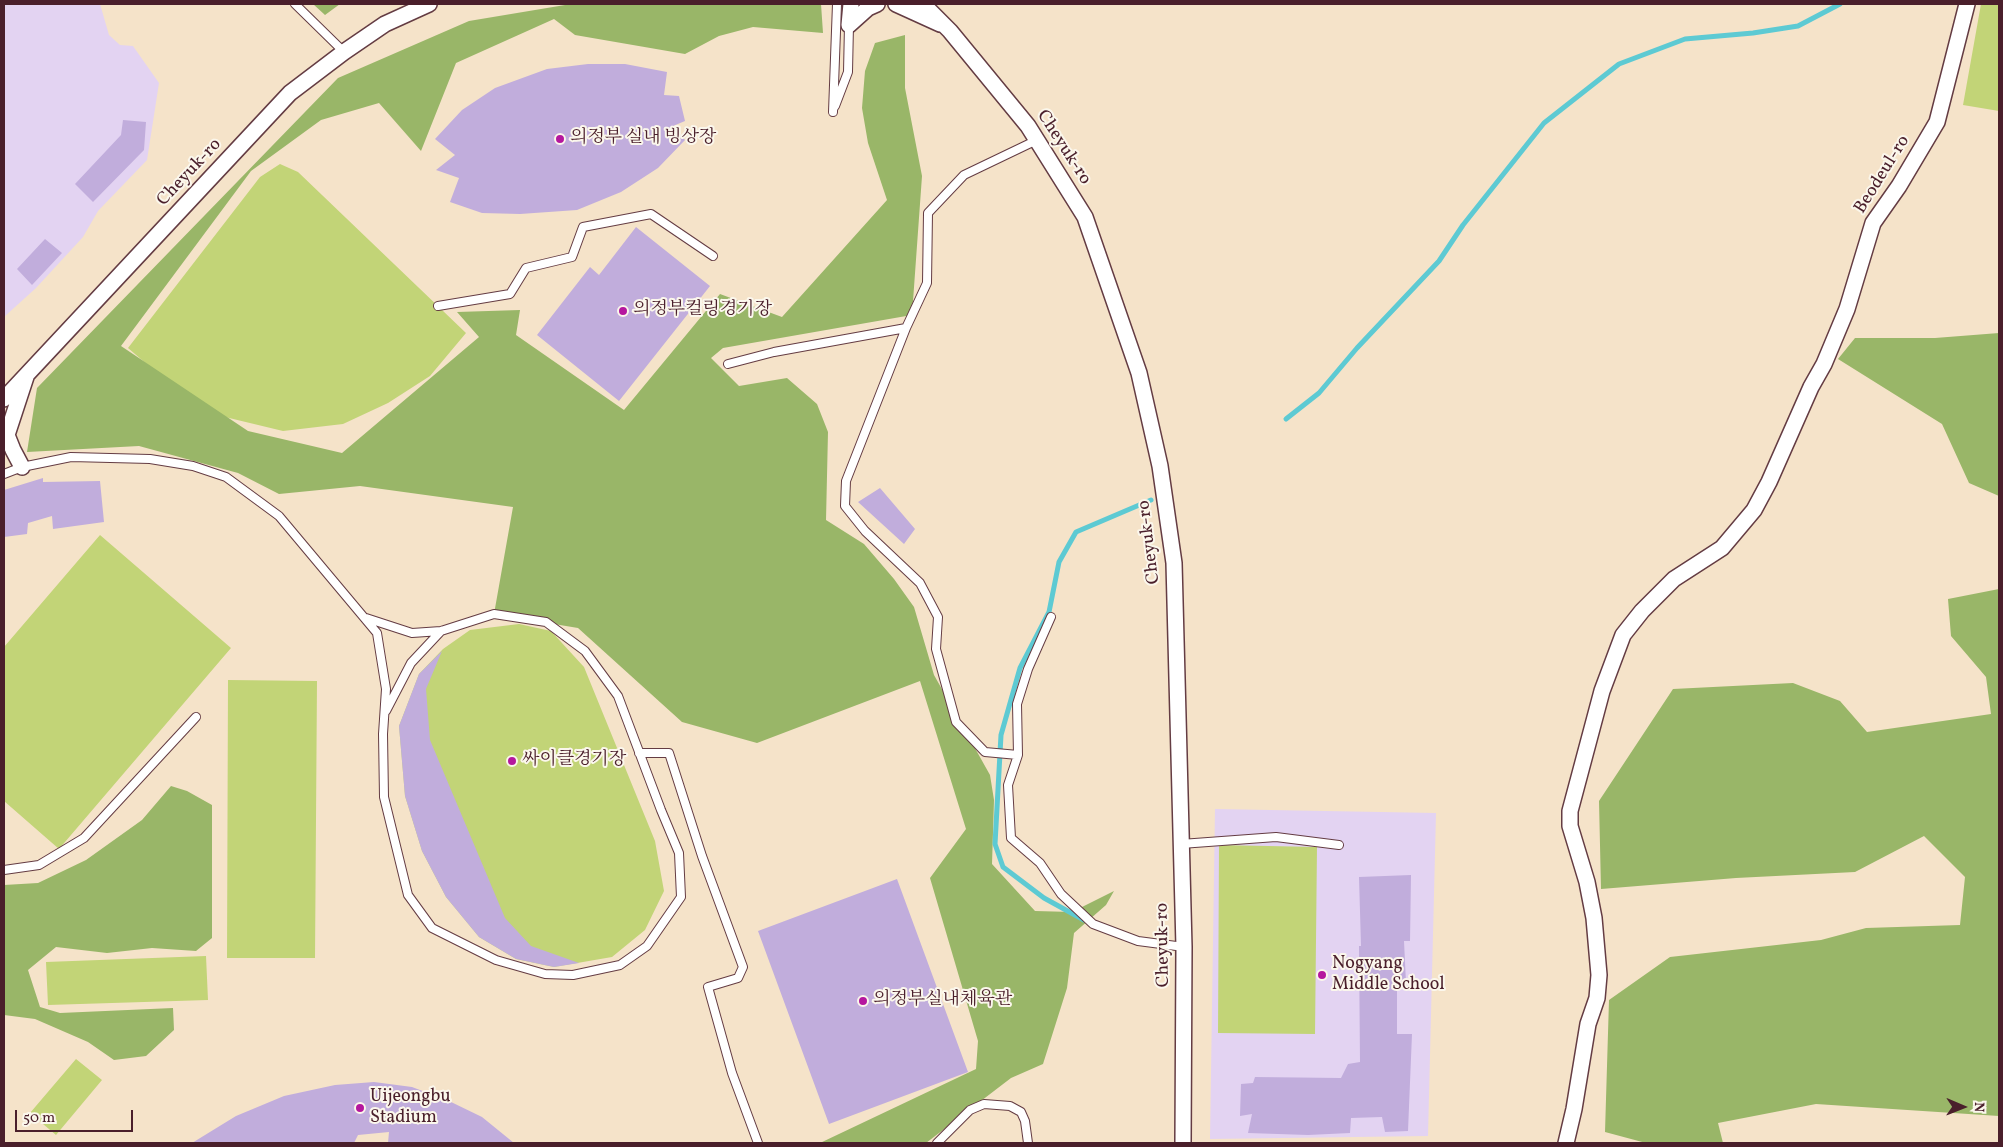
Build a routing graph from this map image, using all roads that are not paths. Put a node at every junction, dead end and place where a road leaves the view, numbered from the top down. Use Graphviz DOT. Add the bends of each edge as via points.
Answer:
graph roads {
  1 [pos="294,4"];
  2 [pos="429,4"];
  3 [pos="837,4"];
  4 [pos="850,4"];
  5 [pos="877,4"];
  6 [pos="896,4"];
  7 [pos="924,4"];
  8 [pos="1967,4"];
  9 [pos="849,25"];
  10 [pos="950,31"];
  11 [pos="344,52"];
  12 [pos="1037,140"];
  13 [pos="713,256"];
  14 [pos="438,306"];
  15 [pos="906,328"];
  16 [pos="728,364"];
  17 [pos="27,374"];
  18 [pos="4,399"];
  19 [pos="4,450"];
  20 [pos="22,467"];
  21 [pos="4,474"];
  22 [pos="1051,616"];
  23 [pos="366,618"];
  24 [pos="441,631"];
  25 [pos="384,716"];
  26 [pos="196,717"];
  27 [pos="639,753"];
  28 [pos="1014,754"];
  29 [pos="1181,844"];
  30 [pos="1340,845"];
  31 [pos="4,870"];
  32 [pos="1184,947"];
  33 [pos="758,1143"];
  34 [pos="937,1143"];
  35 [pos="1028,1143"];
  36 [pos="1183,1143"];
  37 [pos="1566,1143"];
  1 -- 11 [label="lane"];
  2 -- 11 [label="street, Cheyuk-ro" via="385,24"];
  3 -- 9 [label="lane" via="833,112 848,72"];
  4 -- 9 [label="street"];
  5 -- 9 [label="street"];
  6 -- 10 [label="street"];
  7 -- 10 [label="street, Cheyuk-ro"];
  8 -- 37 [label="street, Beodeul-ro" via="1937,122 1873,223 1847,309 1769,482 1754,510 1722,548 1674,579 1642,611 1623,635 1602,691 1570,811 1570,826 1594,918 1599,975 1598,998 1588,1024"];
  10 -- 12 [label="street, Cheyuk-ro"];
  11 -- 17 [label="street, Cheyuk-ro" via="290,93"];
  12 -- 15 [label="lane" via="964,175 928,213 927,283"];
  12 -- 29 [label="street, Cheyuk-ro" via="1084,217 1138,373 1160,466 1174,563"];
  13 -- 14 [label="lane" via="651,214 583,227 572,256 526,268 510,294"];
  15 -- 16 [label="lane" via="774,352"];
  15 -- 28 [label="lane" via="846,481 846,506 865,531 920,583 938,617 936,649 956,722 985,752"];
  17 -- 18 [label="street, Cheyuk-ro"];
  17 -- 20 [label="street" via="8,434"];
  19 -- 20 [label="lane"];
  20 -- 21 [label="lane"];
  20 -- 23 [label="lane" via="71,457 150,459 193,466 226,477 279,516"];
  22 -- 28 [label="lane" via="1017,704"];
  23 -- 24 [label="lane" via="412,633"];
  23 -- 25 [label="lane" via="377,633 386,689"];
  24 -- 25 [label="lane" via="411,664"];
  24 -- 27 [label="lane" via="494,614 546,622 585,651 618,696"];
  25 -- 27 [label="lane" via="384,797 408,895 432,928 496,960 545,974 573,975 620,965 648,946 681,897 679,853"];
  26 -- 31 [label="lane" via="84,838 39,865"];
  27 -- 33 [label="lane" via="669,753 743,967 738,978 708,987 732,1073"];
  28 -- 32 [label="lane" via="1008,785 1011,838 1040,863 1061,894 1093,924 1138,941"];
  29 -- 30 [label="lane" via="1276,837"];
  29 -- 32 [label="street, Cheyuk-ro"];
  32 -- 36 [label="street, Cheyuk-ro"];
  34 -- 35 [label="lane" via="970,1110 984,1104 1010,1106 1021,1112"];
}
